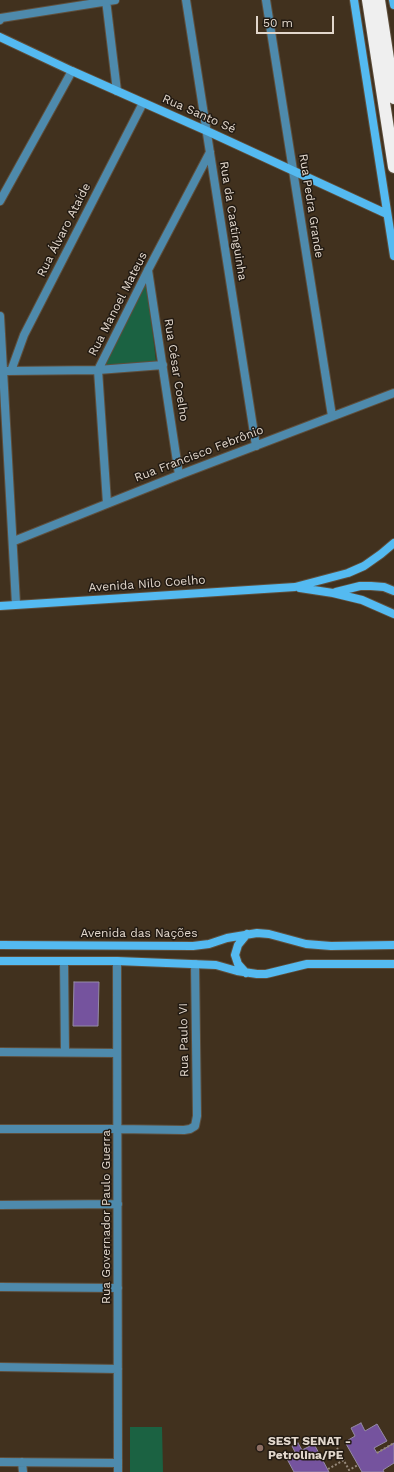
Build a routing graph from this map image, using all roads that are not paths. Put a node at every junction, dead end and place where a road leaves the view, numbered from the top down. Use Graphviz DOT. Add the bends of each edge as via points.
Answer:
graph roads {
  1 [pos="115,0"];
  2 [pos="186,0"];
  3 [pos="266,0"];
  4 [pos="354,0"];
  5 [pos="368,0"];
  6 [pos="379,0"];
  7 [pos="393,0"];
  8 [pos="106,1"];
  9 [pos="79,3"];
  10 [pos="394,5"];
  11 [pos="0,17"];
  12 [pos="0,36"];
  13 [pos="72,71"];
  14 [pos="116,91"];
  15 [pos="394,98"];
  16 [pos="143,103"];
  17 [pos="207,131"];
  18 [pos="210,152"];
  19 [pos="394,167"];
  20 [pos="294,171"];
  21 [pos="0,201"];
  22 [pos="388,214"];
  23 [pos="394,256"];
  24 [pos="148,270"];
  25 [pos="0,316"];
  26 [pos="163,365"];
  27 [pos="98,370"];
  28 [pos="5,371"];
  29 [pos="394,393"];
  30 [pos="332,416"];
  31 [pos="256,446"];
  32 [pos="179,474"];
  33 [pos="107,503"];
  34 [pos="14,541"];
  35 [pos="394,543"];
  36 [pos="386,550"];
  37 [pos="394,554"];
  38 [pos="295,587"];
  39 [pos="393,589"];
  40 [pos="333,593"];
  41 [pos="16,604"];
  42 [pos="0,606"];
  43 [pos="394,614"];
  44 [pos="247,934"];
  45 [pos="0,945"];
  46 [pos="394,945"];
  47 [pos="0,961"];
  48 [pos="118,961"];
  49 [pos="64,962"];
  50 [pos="195,964"];
  51 [pos="394,964"];
  52 [pos="246,973"];
  53 [pos="0,1052"];
  54 [pos="65,1052"];
  55 [pos="117,1053"];
  56 [pos="0,1129"];
  57 [pos="118,1129"];
  58 [pos="118,1204"];
  59 [pos="0,1205"];
  60 [pos="0,1287"];
  61 [pos="118,1288"];
  62 [pos="0,1367"];
  63 [pos="118,1369"];
  64 [pos="0,1462"];
  65 [pos="22,1462"];
  66 [pos="118,1462"];
  67 [pos="23,1472"];
  68 [pos="118,1472"];
  1 -- 8 [label="street"];
  2 -- 17 [label="street, Rua da Caatinguinha"];
  3 -- 20 [label="street, Rua Pedra Grande"];
  4 -- 22 [label="main road"];
  5 -- 19 [label="highway"];
  6 -- 15 [label="highway"];
  7 -- 10 [label="main road"];
  8 -- 9 [label="street"];
  8 -- 14 [label="street"];
  9 -- 11 [label="street"];
  12 -- 13 [label="main road, Rua Santo Sé"];
  13 -- 14 [label="main road, Rua Santo Sé"];
  13 -- 21 [label="street"];
  14 -- 16 [label="main road, Rua Santo Sé"];
  16 -- 17 [label="main road, Rua Santo Sé"];
  16 -- 28 [label="street, Rua Álvaro Ataíde"];
  17 -- 18 [label="street, Rua da Caatinguinha"];
  17 -- 20 [label="main road, Rua Santo Sé"];
  18 -- 24 [label="street, Rua Manoel Mateus"];
  18 -- 31 [label="street, Rua da Caatinguinha"];
  20 -- 22 [label="main road, Rua Santo Sé"];
  20 -- 30 [label="street, Rua Pedra Grande"];
  22 -- 23 [label="main road"];
  24 -- 26 [label="street, Rua César Coelho"];
  24 -- 27 [label="street, Rua Manoel Mateus"];
  25 -- 28 [label="street"];
  26 -- 27 [label="street"];
  26 -- 32 [label="street, Rua César Coelho"];
  27 -- 28 [label="street"];
  27 -- 33 [label="street, Rua Manoel Mateus"];
  28 -- 34 [label="street"];
  29 -- 30 [label="street, Rua Francisco Febrônio"];
  30 -- 31 [label="street, Rua Francisco Febrônio"];
  31 -- 32 [label="street, Rua Francisco Febrônio"];
  32 -- 33 [label="street, Rua Francisco Febrônio"];
  33 -- 34 [label="street, Rua Francisco Febrônio"];
  34 -- 41 [label="street"];
  35 -- 36 [label="main road"];
  36 -- 37 [label="main road"];
  36 -- 38 [label="main road" via="364,566 348,573"];
  38 -- 40 [label="main road"];
  38 -- 41 [label="main road, Avenida Nilo Coelho"];
  39 -- 40 [label="main road" via="360,586"];
  40 -- 43 [label="main road" via="362,600"];
  41 -- 42 [label="main road, Avenida Nilo Coelho"];
  44 -- 45 [label="main road, Avenida das Nações" via="193,946"];
  44 -- 46 [label="main road, Avenida das Nações" via="269,934 306,944 331,946"];
  44 -- 52 [label="main road" via="238,945 235,956"];
  47 -- 49 [label="main road"];
  48 -- 49 [label="main road"];
  48 -- 50 [label="main road"];
  48 -- 55 [label="street, Rua Governador Paulo Guerra"];
  49 -- 54 [label="street"];
  50 -- 52 [label="main road" via="216,965"];
  50 -- 57 [label="street, Rua Paulo VI" via="195,1126 184,1130"];
  51 -- 52 [label="main road" via="307,964 266,974"];
  53 -- 54 [label="street"];
  54 -- 55 [label="street"];
  55 -- 57 [label="street, Rua Governador Paulo Guerra"];
  56 -- 57 [label="street"];
  57 -- 58 [label="street, Rua Governador Paulo Guerra"];
  58 -- 59 [label="street"];
  58 -- 61 [label="street, Rua Governador Paulo Guerra"];
  60 -- 61 [label="street"];
  61 -- 63 [label="street, Rua Governador Paulo Guerra"];
  62 -- 63 [label="street"];
  63 -- 66 [label="street, Rua Governador Paulo Guerra"];
  64 -- 65 [label="street"];
  65 -- 66 [label="street"];
  65 -- 67 [label="street"];
  66 -- 68 [label="street, Rua Governador Paulo Guerra"];
}
